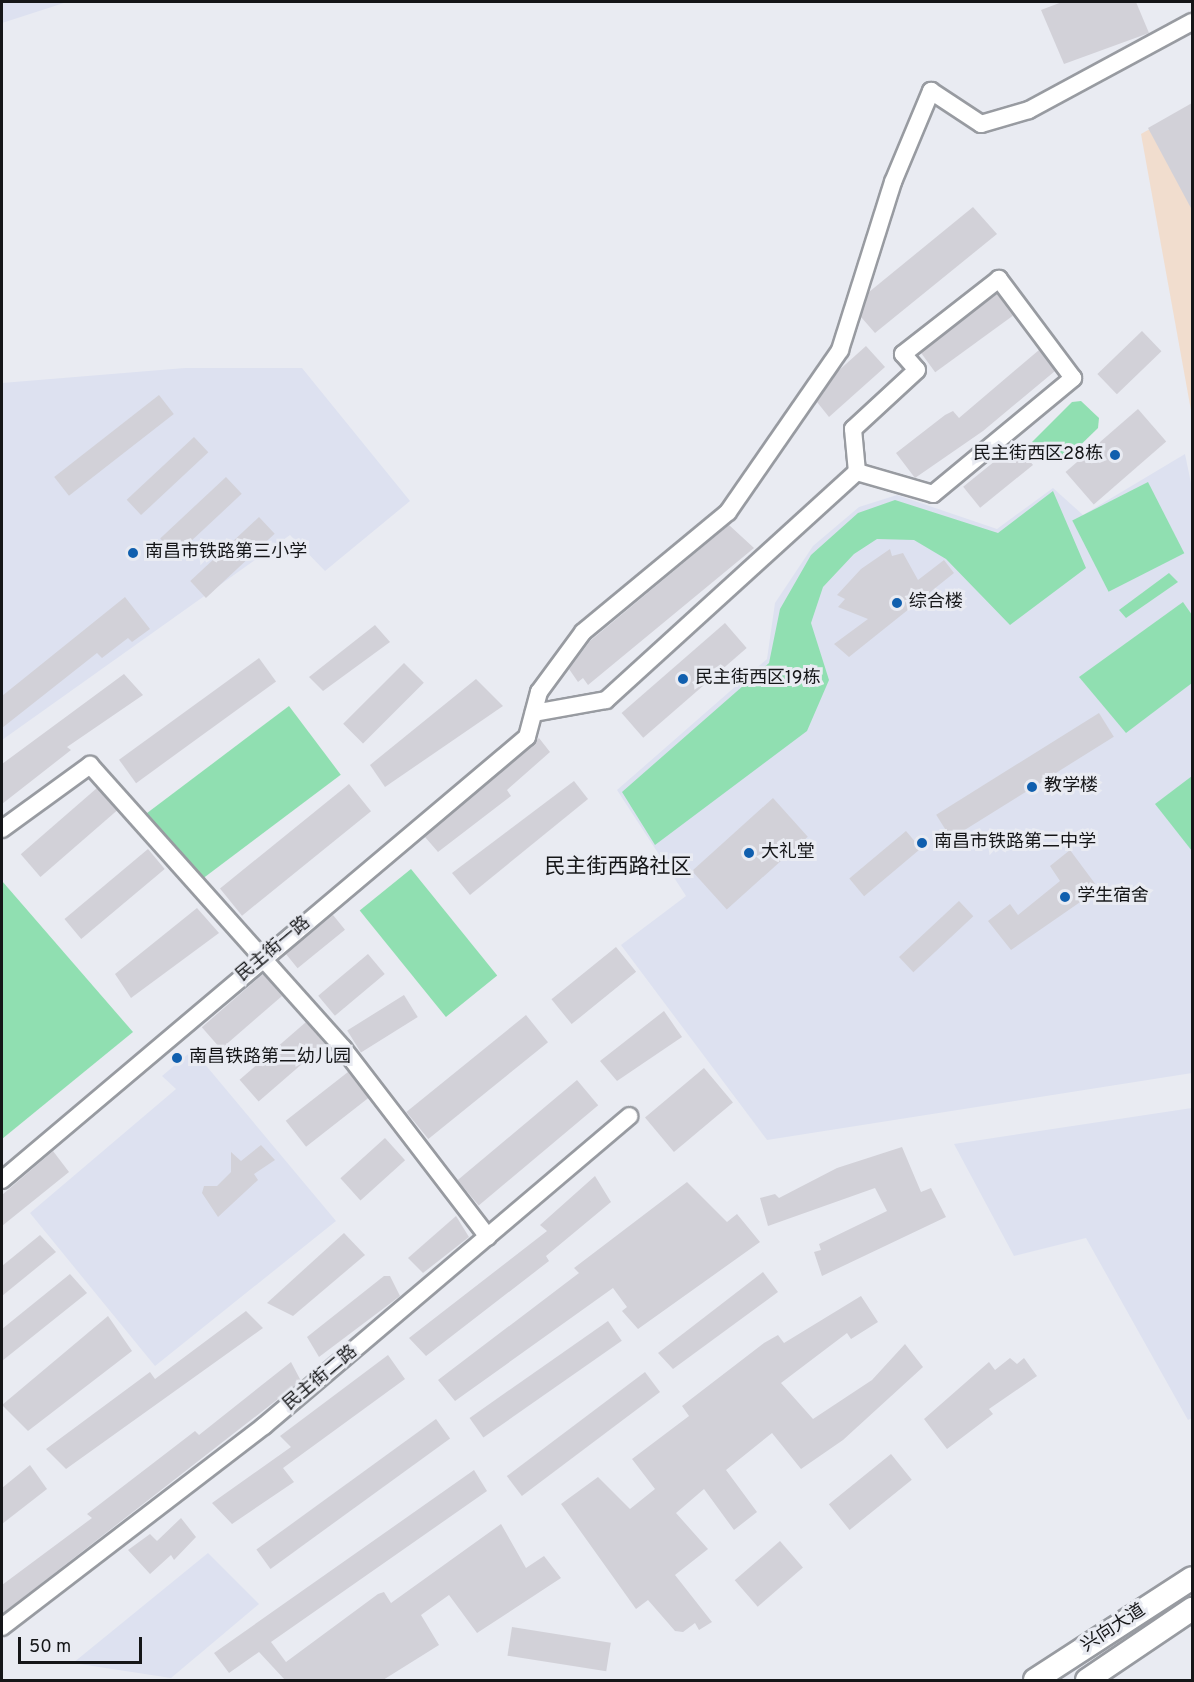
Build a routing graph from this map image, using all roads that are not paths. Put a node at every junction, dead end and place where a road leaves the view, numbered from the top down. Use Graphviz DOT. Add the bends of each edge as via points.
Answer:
graph roads {
  1 [pos="1192,22"];
  2 [pos="856,472"];
  3 [pos="534,714"];
  4 [pos="2,829"];
  5 [pos="266,957"];
  6 [pos="629,1116"];
  7 [pos="2,1180"];
  8 [pos="488,1237"];
  9 [pos="1192,1578"];
  10 [pos="1192,1609"];
  11 [pos="2,1627"];
  12 [pos="1035,1680"];
  13 [pos="1087,1680"];
  1 -- 3 [label="street, 民主街一路" via="1029,110 981,124 931,92 893,182 840,350 728,512 583,632 539,692"];
  2 -- 2 [label="street" via="853,429 916,370 903,354 999,279 1073,378 933,494"];
  2 -- 3 [label="street" via="606,700"];
  3 -- 5 [label="street, 民主街一路" via="527,737"];
  4 -- 5 [label="street" via="90,765"];
  5 -- 7 [label="street, 民主街一路"];
  5 -- 8 [label="street" via="344,1048"];
  6 -- 8 [label="street, 民主街二路"];
  8 -- 11 [label="street, 民主街二路" via="264,1426"];
  9 -- 12 [label="street, 兴向大道"];
  10 -- 13 [label="street, 兴向大道"];
}
